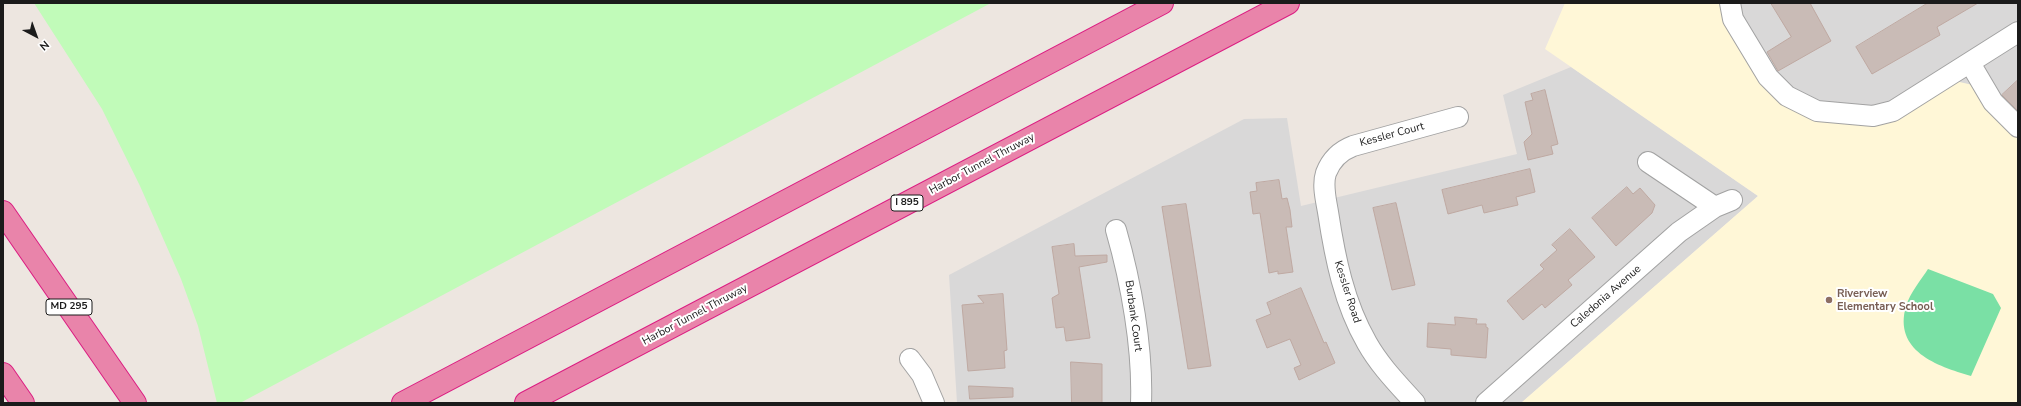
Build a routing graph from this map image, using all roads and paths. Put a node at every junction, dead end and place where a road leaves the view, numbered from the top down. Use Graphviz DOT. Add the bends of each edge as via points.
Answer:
graph roads {
  1 [pos="1162,3"];
  2 [pos="1288,3"];
  3 [pos="1730,3"];
  4 [pos="2018,32"];
  5 [pos="1970,63"];
  6 [pos="1458,118"];
  7 [pos="2018,127"];
  8 [pos="1648,162"];
  9 [pos="1331,163"];
  10 [pos="3,212"];
  11 [pos="1116,230"];
  12 [pos="910,359"];
  13 [pos="3,374"];
  14 [pos="23,403"];
  15 [pos="136,403"];
  16 [pos="403,403"];
  17 [pos="526,403"];
  18 [pos="934,403"];
  19 [pos="1141,403"];
  20 [pos="1415,403"];
  21 [pos="1486,403"];
  1 -- 16 [label="highway"];
  2 -- 17 [label="highway, Harbor Tunnel Thruway / I 895"];
  3 -- 5 [label="street" via="1733,19 1768,77 1787,96 1817,112 1873,116 1893,111"];
  4 -- 5 [label="street"];
  5 -- 7 [label="street" via="1993,102"];
  6 -- 9 [label="street, Kessler Court" via="1353,146 1344,150"];
  8 -- 21 [label="street, Caledonia Avenue" via="1723,204 1679,232"];
  9 -- 20 [label="street, Kessler Road" via="1324,188 1338,267 1350,309 1368,345"];
  10 -- 15 [label="highway, MD 295"];
  11 -- 19 [label="street, Burbank Court" via="1132,300 1140,361"];
  12 -- 18 [label="street" via="922,375"];
  13 -- 14 [label="highway"];
}
